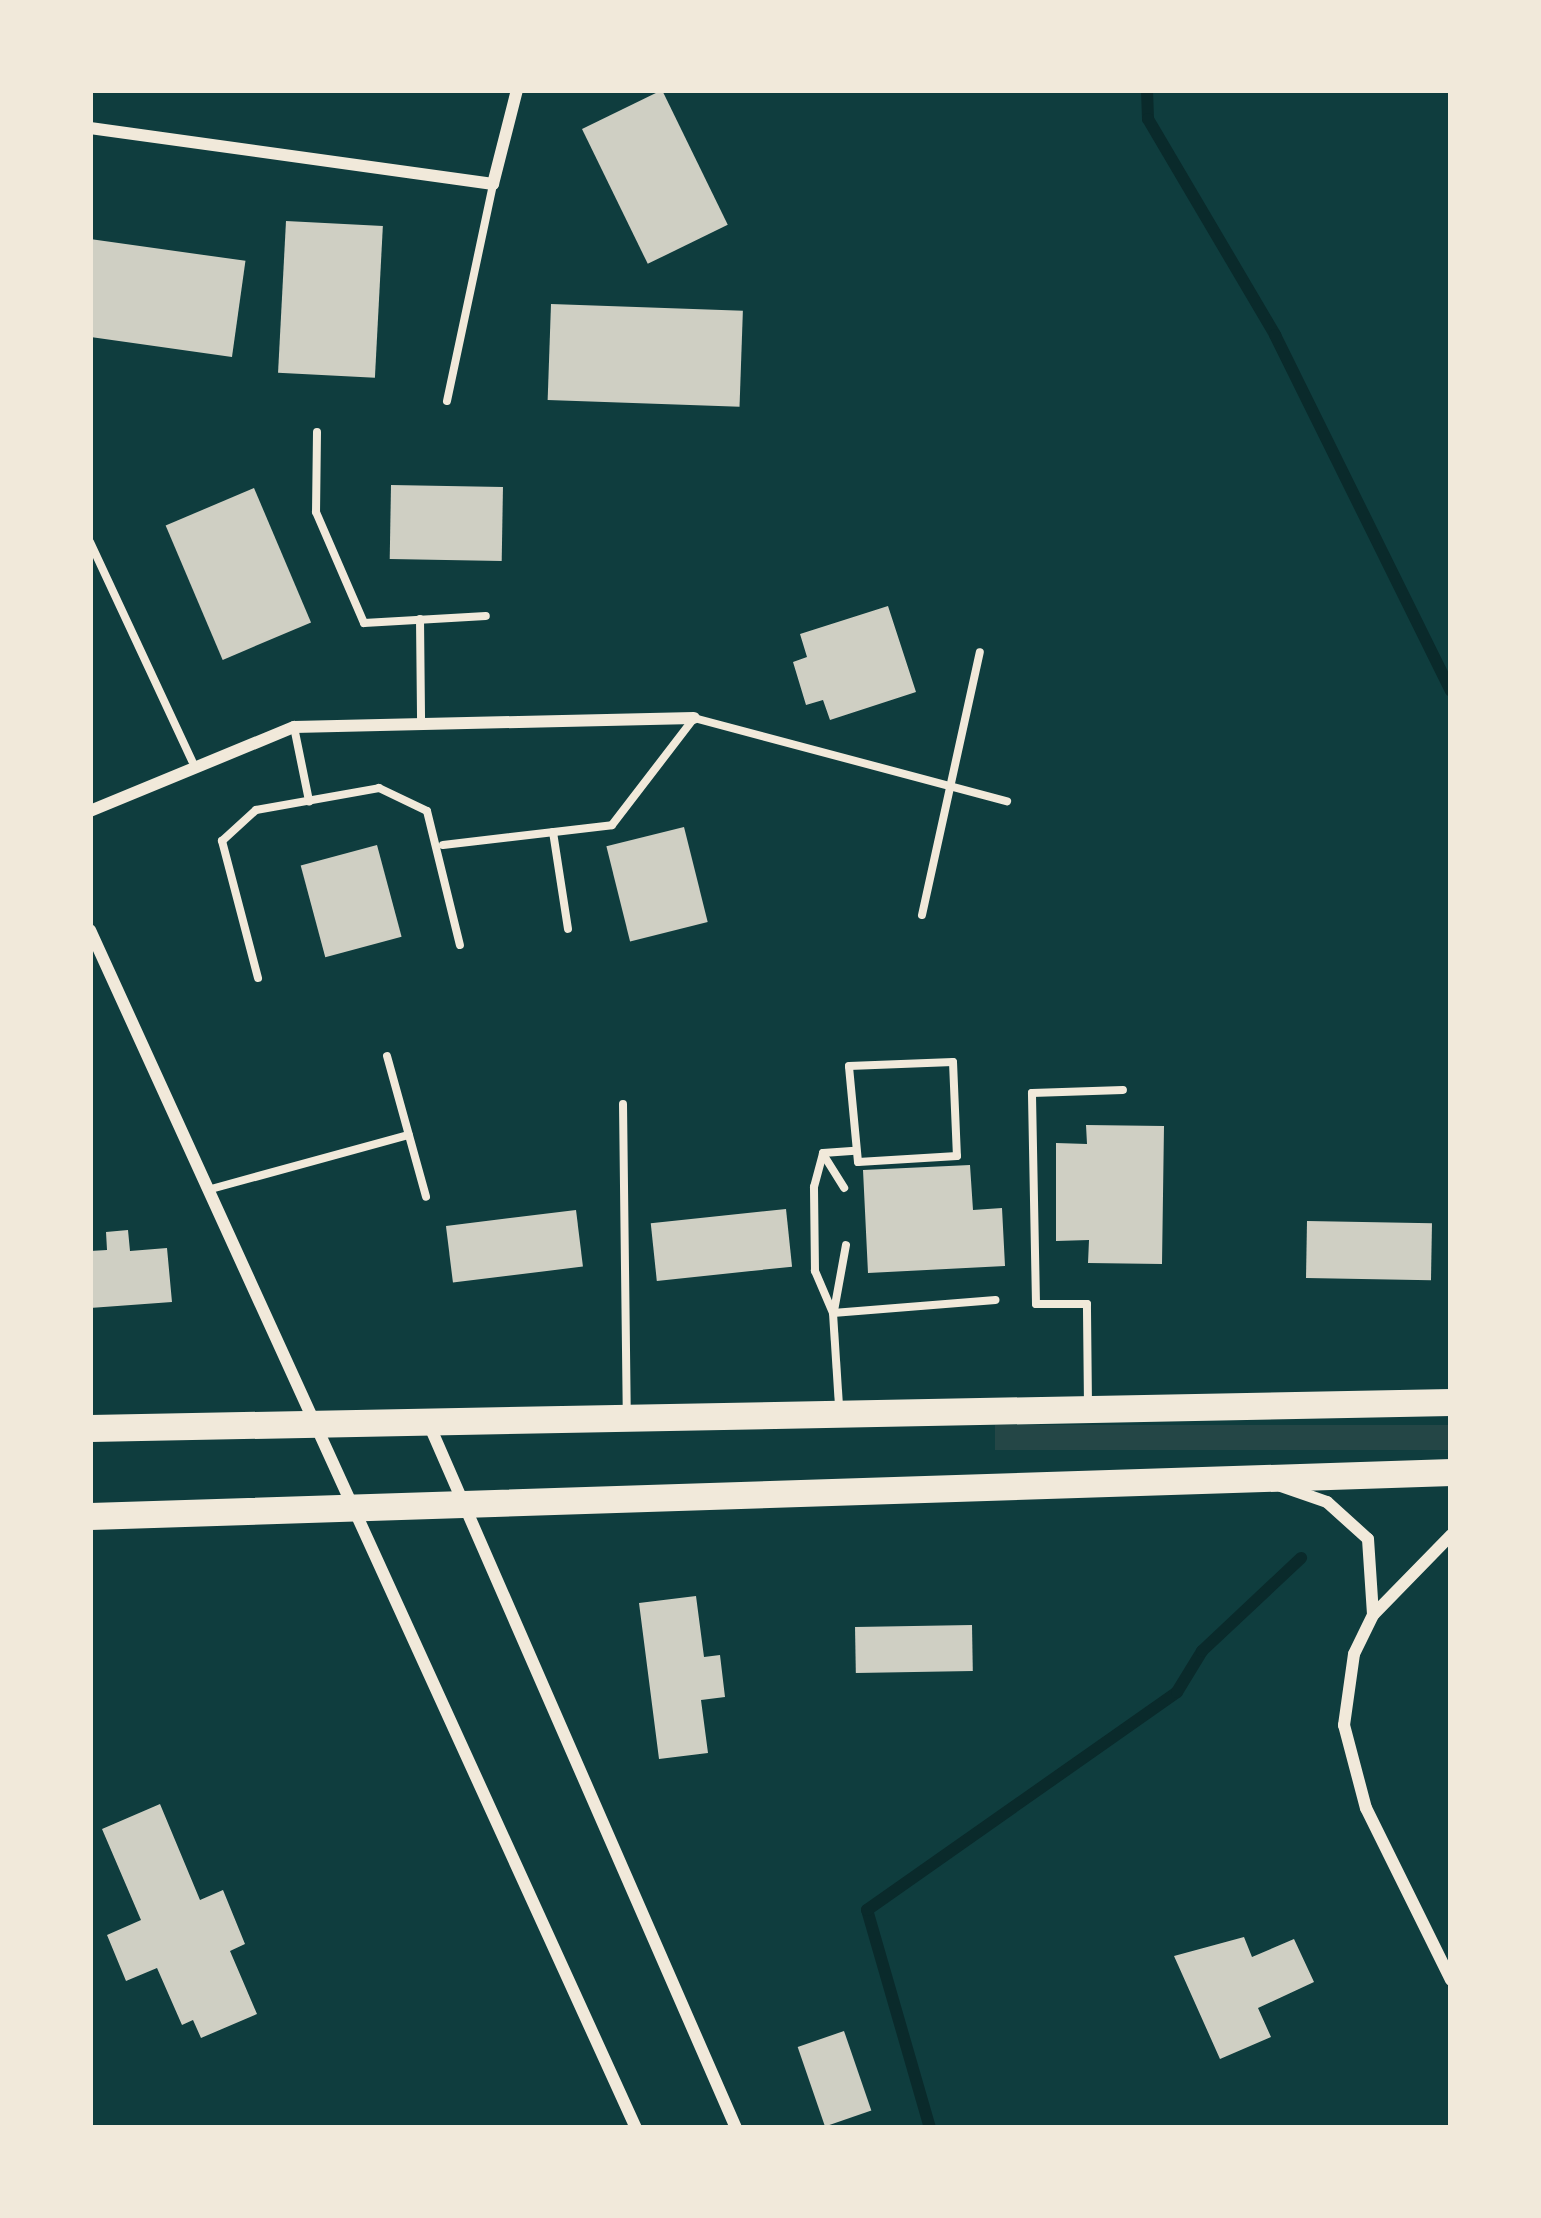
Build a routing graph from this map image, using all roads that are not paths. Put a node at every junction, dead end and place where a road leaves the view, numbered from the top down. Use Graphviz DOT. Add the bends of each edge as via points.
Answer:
graph roads {
  1 [pos="517,90"];
  2 [pos="90,128"];
  3 [pos="493,184"];
  4 [pos="447,400"];
  5 [pos="317,432"];
  6 [pos="90,542"];
  7 [pos="486,616"];
  8 [pos="420,619"];
  9 [pos="980,652"];
  10 [pos="694,718"];
  11 [pos="421,723"];
  12 [pos="294,727"];
  13 [pos="192,761"];
  14 [pos="950,786"];
  15 [pos="309,801"];
  16 [pos="1007,801"];
  17 [pos="90,811"];
  18 [pos="553,832"];
  19 [pos="442,845"];
  20 [pos="922,915"];
  21 [pos="568,928"];
  22 [pos="90,929"];
  23 [pos="460,945"];
  24 [pos="258,978"];
  25 [pos="387,1056"];
  26 [pos="1123,1090"];
  27 [pos="622,1104"];
  28 [pos="409,1135"];
  29 [pos="855,1150"];
  30 [pos="823,1153"];
  31 [pos="844,1188"];
  32 [pos="211,1190"];
  33 [pos="426,1197"];
  34 [pos="846,1245"];
  35 [pos="995,1300"];
  36 [pos="833,1312"];
  37 [pos="1451,1402"];
  38 [pos="1088,1408"];
  39 [pos="839,1413"];
  40 [pos="628,1418"];
  41 [pos="428,1421"];
  42 [pos="311,1424"];
  43 [pos="90,1429"];
  44 [pos="1451,1472"];
  45 [pos="1252,1476"];
  46 [pos="458,1498"];
  47 [pos="349,1500"];
  48 [pos="90,1516"];
  49 [pos="1451,1535"];
  50 [pos="1373,1616"];
  51 [pos="1451,1980"];
  52 [pos="636,2128"];
  53 [pos="736,2128"];
  1 -- 3 [label="street"];
  2 -- 3 [label="street"];
  3 -- 4 [label="lane"];
  5 -- 8 [label="lane" via="316,512 364,622"];
  6 -- 13 [label="lane"];
  7 -- 8 [label="lane"];
  8 -- 11 [label="lane"];
  9 -- 14 [label="lane"];
  10 -- 11 [label="street"];
  10 -- 14 [label="lane"];
  10 -- 18 [label="lane" via="612,825"];
  11 -- 12 [label="street"];
  12 -- 13 [label="street"];
  12 -- 15 [label="lane"];
  13 -- 17 [label="street"];
  14 -- 16 [label="lane"];
  14 -- 20 [label="lane"];
  15 -- 19 [label="lane" via="407,794"];
  15 -- 24 [label="lane" via="256,811 222,842"];
  18 -- 19 [label="lane"];
  18 -- 21 [label="lane"];
  19 -- 23 [label="lane"];
  22 -- 32 [label="street"];
  25 -- 28 [label="lane"];
  26 -- 38 [label="lane" via="1032,1093 1036,1304 1087,1304"];
  27 -- 40 [label="lane"];
  28 -- 32 [label="lane"];
  28 -- 33 [label="lane"];
  29 -- 29 [label="lane" via="858,1162 957,1156 953,1062 849,1066"];
  29 -- 30 [label="lane"];
  30 -- 31 [label="lane"];
  30 -- 36 [label="lane" via="815,1271"];
  32 -- 42 [label="street"];
  34 -- 36 [label="lane"];
  35 -- 36 [label="lane"];
  36 -- 39 [label="lane"];
  37 -- 38 [label="highway"];
  38 -- 39 [label="highway"];
  39 -- 40 [label="highway"];
  40 -- 41 [label="highway"];
  41 -- 42 [label="highway"];
  41 -- 46 [label="street"];
  42 -- 43 [label="highway"];
  42 -- 47 [label="street"];
  44 -- 45 [label="highway"];
  45 -- 46 [label="highway"];
  45 -- 50 [label="street" via="1354,1520 1376,1570"];
  46 -- 47 [label="highway"];
  46 -- 53 [label="street"];
  47 -- 48 [label="highway"];
  47 -- 52 [label="street"];
  49 -- 50 [label="street"];
  50 -- 51 [label="street" via="1354,1654 1344,1724 1366,1808"];
}
